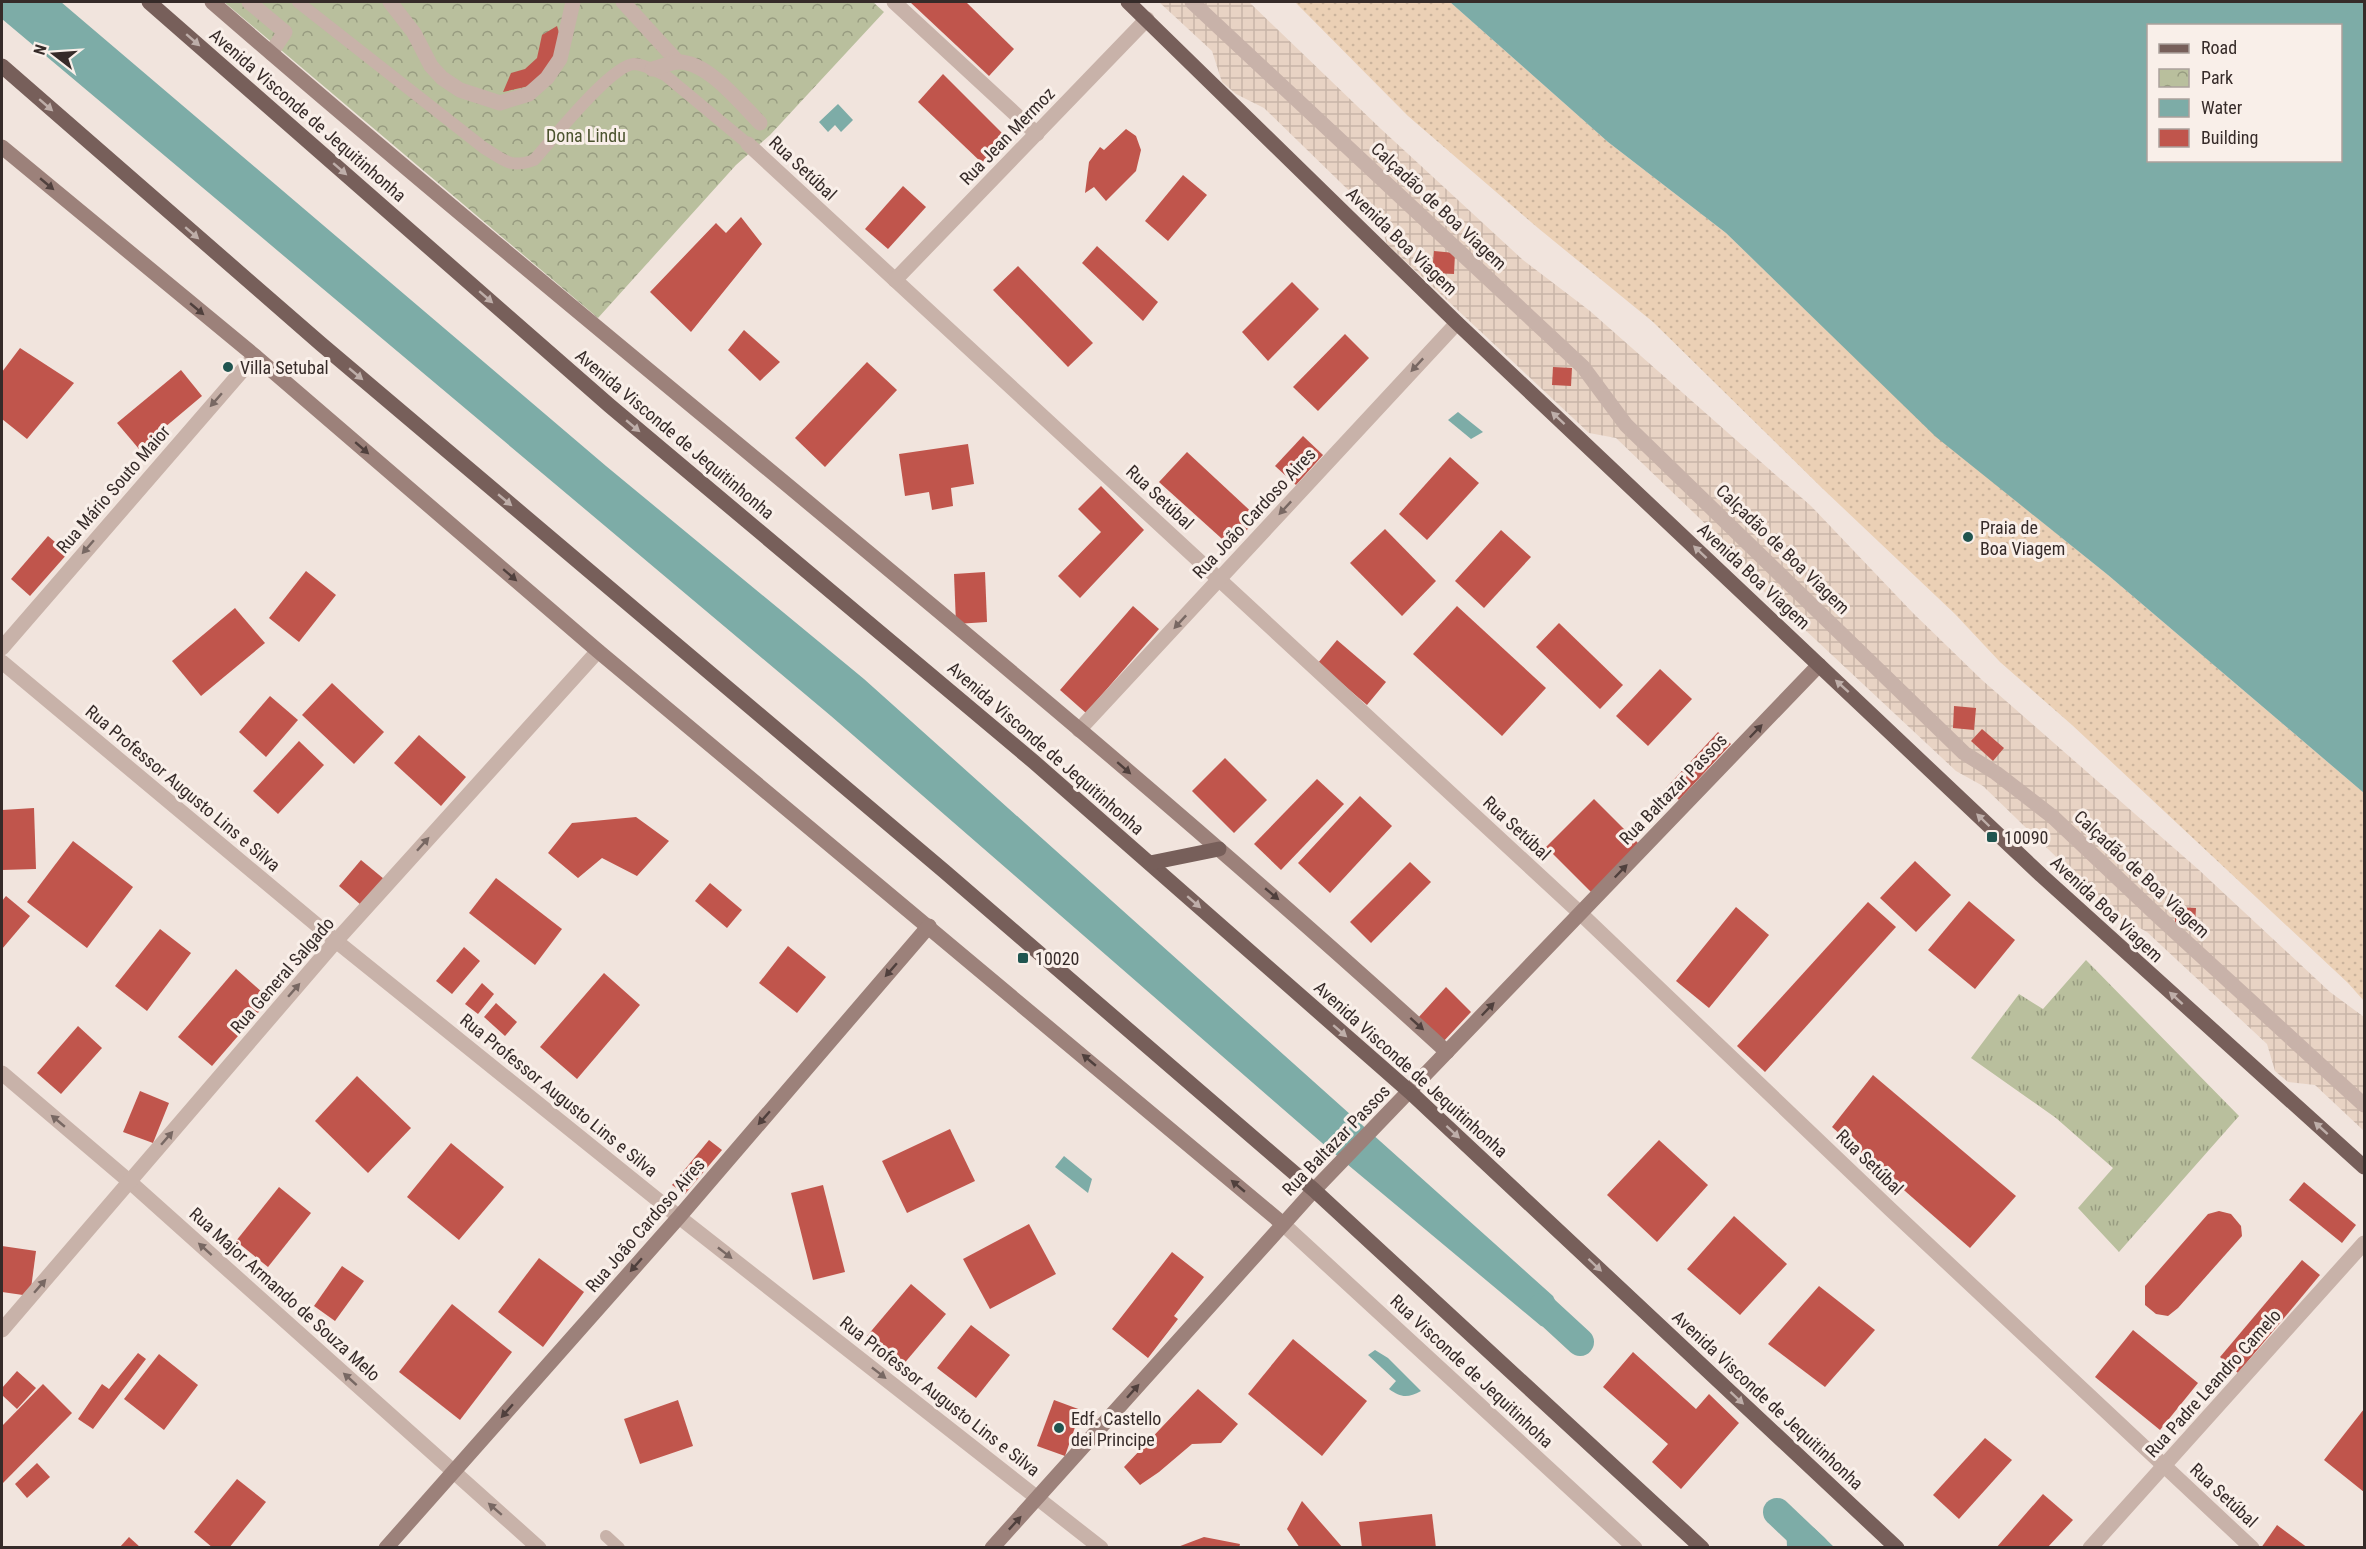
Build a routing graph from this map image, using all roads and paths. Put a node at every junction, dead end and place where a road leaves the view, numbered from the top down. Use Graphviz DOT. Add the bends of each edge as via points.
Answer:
graph roads {
  1 [pos="149,2"];
  2 [pos="212,2"];
  3 [pos="249,2"];
  4 [pos="298,2"];
  5 [pos="390,2"];
  6 [pos="573,2"];
  7 [pos="623,2"];
  8 [pos="894,2"];
  9 [pos="1128,2"];
  10 [pos="1192,2"];
  11 [pos="1147,19"];
  12 [pos="271,52"];
  13 [pos="678,62"];
  14 [pos="2,66"];
  15 [pos="652,69"];
  16 [pos="760,123"];
  17 [pos="1037,134"];
  18 [pos="748,144"];
  19 [pos="2,147"];
  20 [pos="895,280"];
  21 [pos="1457,322"];
  22 [pos="255,356"];
  23 [pos="1220,579"];
  24 [pos="2,648"];
  25 [pos="598,651"];
  26 [pos="2,662"];
  27 [pos="1819,665"];
  28 [pos="1079,730"];
  29 [pos="1219,849"];
  30 [pos="1150,863"];
  31 [pos="1580,913"];
  32 [pos="929,926"];
  33 [pos="336,941"];
  34 [pos="1447,1052"];
  35 [pos="2,1073"];
  36 [pos="1410,1092"];
  37 [pos="2364,1105"];
  38 [pos="2364,1167"];
  39 [pos="130,1182"];
  40 [pos="1314,1190"];
  41 [pos="679,1217"];
  42 [pos="1283,1224"];
  43 [pos="2364,1243"];
  44 [pos="2,1330"];
  45 [pos="2164,1467"];
  46 [pos="453,1472"];
  47 [pos="1038,1497"];
  48 [pos="606,1536"];
  49 [pos="386,1548"];
  50 [pos="539,1548"];
  51 [pos="619,1548"];
  52 [pos="992,1548"];
  53 [pos="1101,1548"];
  54 [pos="1635,1548"];
  55 [pos="1702,1548"];
  56 [pos="1897,1548"];
  57 [pos="2090,1548"];
  58 [pos="2252,1548"];
  1 -- 30 [label="main road, Avenida Visconde de Jequitinhonha, one-way" via="610,406"];
  2 -- 12 [label="street, Avenida Visconde de Jequitinhonha"];
  3 -- 12 [label="street" via="285,32"];
  4 -- 15 [label="lane" via="484,147 507,162 520,165 534,160 615,72 633,64"];
  5 -- 6 [label="street" via="442,78 460,90 500,103 529,94 547,78 560,58"];
  7 -- 13 [label="street"];
  8 -- 17 [label="street"];
  9 -- 11 [label="main road, Avenida Boa Viagem"];
  10 -- 37 [label="street, Calçadão de Boa Viagem" via="1583,367 1626,425 1965,753 2053,817"];
  11 -- 17 [label="street, Rua Jean Mermoz"];
  11 -- 21 [label="main road, Avenida Boa Viagem"];
  12 -- 28 [label="street, Avenida Visconde de Jequitinhonha"];
  13 -- 15 [label="street"];
  13 -- 16 [label="street" via="711,74"];
  14 -- 40 [label="main road, one-way" via="321,344"];
  15 -- 18 [label="lane" via="665,75"];
  17 -- 20 [label="street, Rua Jean Mermoz"];
  18 -- 20 [label="street, Rua Setúbal"];
  19 -- 22 [label="street, one-way"];
  20 -- 23 [label="street, Rua Setúbal"];
  21 -- 23 [label="street, Rua João Cardoso Aires, one-way"];
  27 -- 21 [label="main road, Avenida Boa Viagem, one-way"];
  22 -- 24 [label="street, Rua Mário Souto Maior, one-way"];
  22 -- 25 [label="street, one-way"];
  23 -- 28 [label="street, Rua João Cardoso Aires, one-way"];
  23 -- 31 [label="street, Rua Setúbal"];
  25 -- 32 [label="street"];
  33 -- 25 [label="street, Rua General Salgado, one-way"];
  26 -- 33 [label="street, Rua Professor Augusto Lins e Silva"];
  31 -- 27 [label="street, Rua Baltazar Passos, one-way"];
  38 -- 27 [label="main road, Avenida Boa Viagem, one-way" via="2127,954"];
  28 -- 29 [label="street, Avenida Visconde de Jequitinhonha, one-way"];
  29 -- 30 [label="main road"];
  29 -- 34 [label="street, Avenida Visconde de Jequitinhonha, one-way"];
  30 -- 36 [label="main road, Avenida Visconde de Jequitinhonha, one-way"];
  34 -- 31 [label="street, Rua Baltazar Passos, one-way"];
  31 -- 45 [label="street, Rua Setúbal"];
  32 -- 41 [label="street, Rua João Cardoso Aires, one-way"];
  42 -- 32 [label="street, one-way"];
  39 -- 33 [label="street, Rua General Salgado, one-way"];
  33 -- 41 [label="street, Rua Professor Augusto Lins e Silva"];
  34 -- 36 [label="street, Rua Baltazar Passos"];
  39 -- 35 [label="street, Rua Major Armando de Souza Melo, one-way"];
  36 -- 40 [label="street, Rua Baltazar Passos"];
  36 -- 56 [label="main road, Avenida Visconde de Jequitinhonha, one-way"];
  44 -- 39 [label="street, Rua General Salgado, one-way"];
  46 -- 39 [label="street, Rua Major Armando de Souza Melo, one-way"];
  40 -- 42 [label="street, Rua Baltazar Passos"];
  40 -- 55 [label="main road"];
  41 -- 46 [label="street, Rua João Cardoso Aires, one-way"];
  41 -- 47 [label="street, Rua Professor Augusto Lins e Silva, one-way"];
  47 -- 42 [label="street, Rua Baltazar Passos, one-way"];
  42 -- 54 [label="street, Rua Visconde de Jequitinhoha"];
  43 -- 45 [label="street, Rua Padre Leandro Camelo"];
  45 -- 57 [label="street, Rua Padre Leandro Camelo"];
  45 -- 58 [label="street, Rua Setúbal"];
  46 -- 49 [label="street, Rua João Cardoso Aires"];
  50 -- 46 [label="street, Rua Major Armando de Souza Melo, one-way"];
  52 -- 47 [label="street, Rua Baltazar Passos, one-way"];
  47 -- 53 [label="street, Rua Professor Augusto Lins e Silva"];
  48 -- 51 [label="lane"];
}
